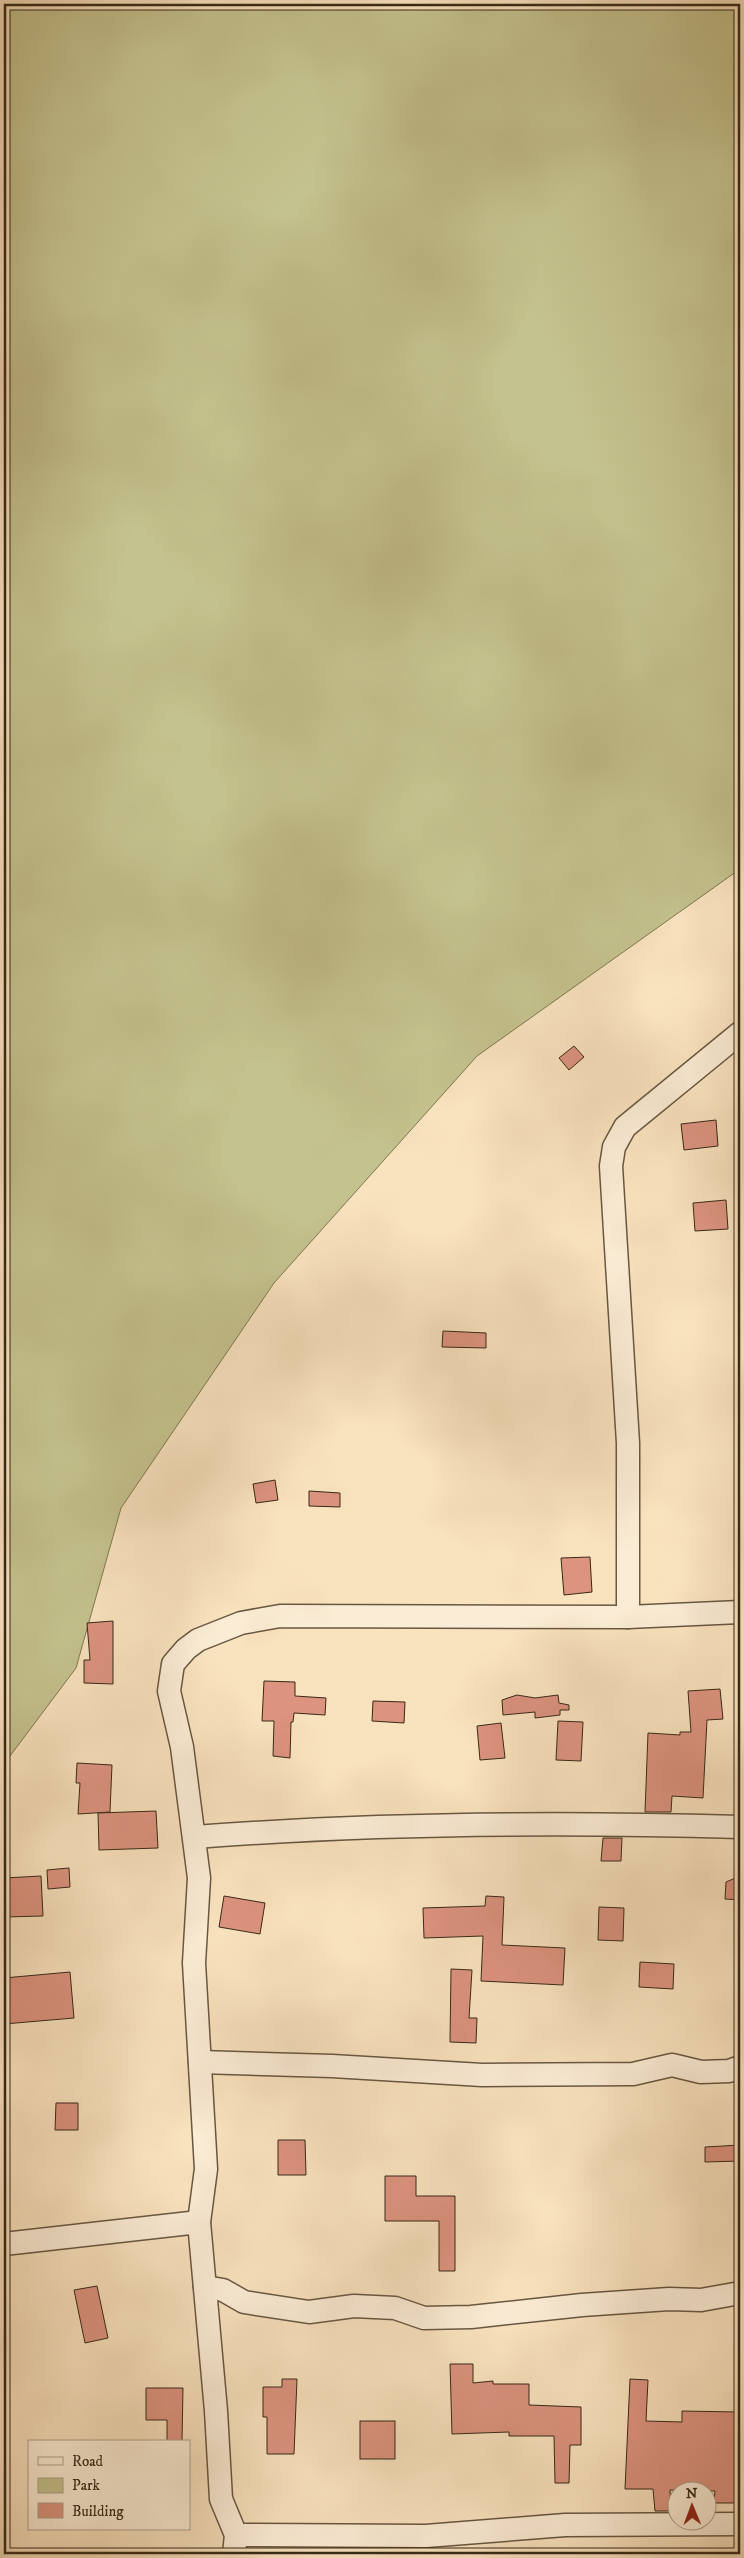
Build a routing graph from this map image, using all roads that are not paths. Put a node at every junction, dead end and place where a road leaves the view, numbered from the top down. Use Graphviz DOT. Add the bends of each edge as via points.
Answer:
graph roads {
  1 [pos="740,1033"];
  2 [pos="740,1612"];
  3 [pos="628,1617"];
  4 [pos="740,1827"];
  5 [pos="195,1837"];
  6 [pos="200,2062"];
  7 [pos="740,2067"];
  8 [pos="199,2222"];
  9 [pos="4,2244"];
  10 [pos="205,2287"];
  11 [pos="740,2293"];
  12 [pos="740,2524"];
  13 [pos="235,2544"];
  1 -- 3 [label="street" via="625,1127 614,1147 612,1166 628,1443"];
  2 -- 3 [label="street"];
  3 -- 5 [label="street" via="280,1616 241,1623 198,1640 173,1664 169,1691 182,1747"];
  4 -- 5 [label="street" via="600,1824 284,1830"];
  5 -- 6 [label="street" via="199,1878 194,1963"];
  6 -- 7 [label="street" via="482,2075 633,2074 672,2065 701,2072 729,2071"];
  6 -- 8 [label="street" via="206,2169"];
  8 -- 9 [label="street"];
  8 -- 10 [label="street"];
  10 -- 11 [label="street" via="223,2290 244,2302 309,2312 354,2306 395,2308 424,2318 471,2317 669,2299 701,2300"];
  10 -- 13 [label="street" via="221,2499"];
  12 -- 13 [label="street" via="565,2525 426,2536"];
}
